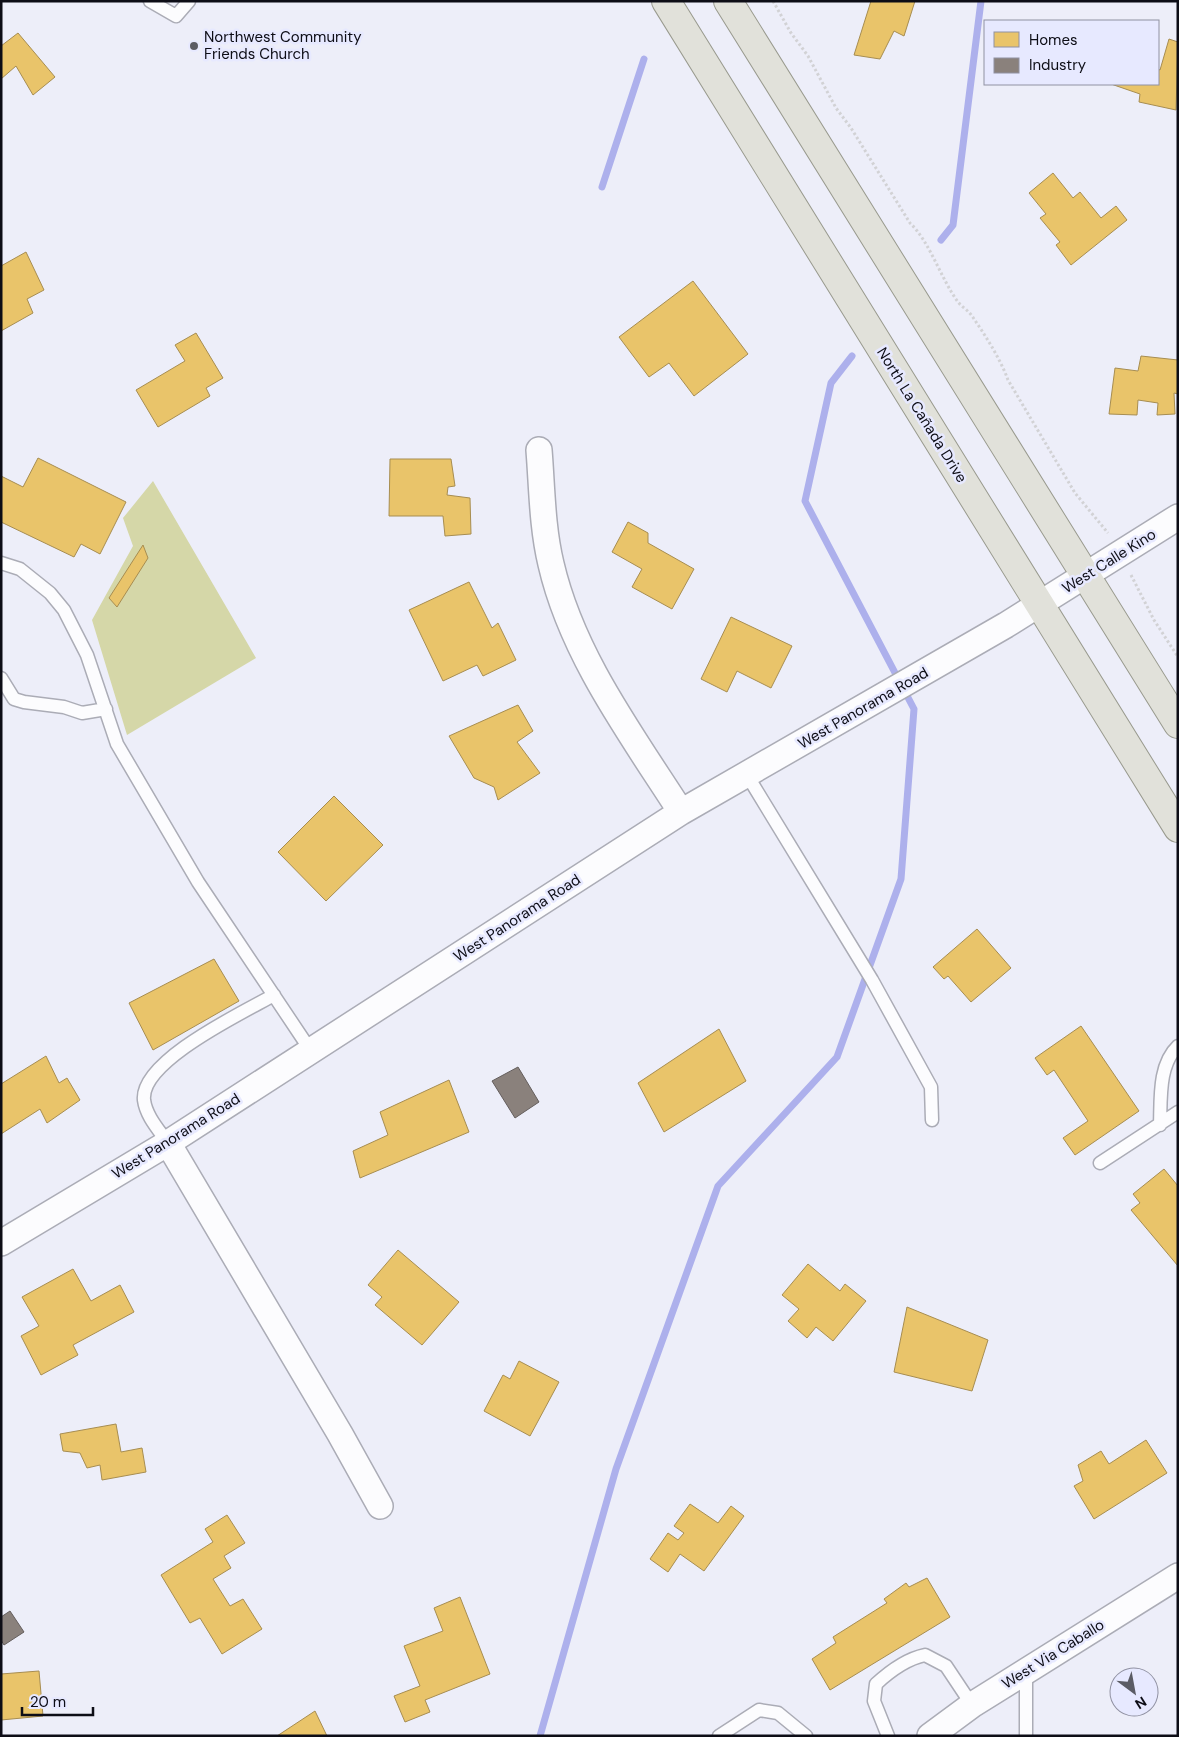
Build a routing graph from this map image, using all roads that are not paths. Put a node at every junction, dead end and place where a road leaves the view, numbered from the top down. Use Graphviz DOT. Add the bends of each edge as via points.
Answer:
graph roads {
  1 [pos="150,1"];
  2 [pos="189,1"];
  3 [pos="666,1"];
  4 [pos="728,1"];
  5 [pos="539,450"];
  6 [pos="1178,518"];
  7 [pos="1,563"];
  8 [pos="1086,576"];
  9 [pos="1039,604"];
  10 [pos="1,678"];
  11 [pos="106,709"];
  12 [pos="1178,724"];
  13 [pos="747,775"];
  14 [pos="681,812"];
  15 [pos="1178,828"];
  16 [pos="274,995"];
  17 [pos="1178,1046"];
  18 [pos="311,1051"];
  19 [pos="1178,1112"];
  20 [pos="932,1120"];
  21 [pos="1160,1125"];
  22 [pos="168,1143"];
  23 [pos="1100,1163"];
  24 [pos="1,1243"];
  25 [pos="380,1506"];
  26 [pos="1178,1576"];
  27 [pos="1026,1671"];
  28 [pos="972,1705"];
  29 [pos="719,1736"];
  30 [pos="806,1736"];
  31 [pos="888,1736"];
  32 [pos="930,1736"];
  33 [pos="1026,1736"];
  1 -- 2 [label="lane" via="176,16"];
  3 -- 9 [label="main road, North La Cañada Drive"];
  4 -- 8 [label="main road"];
  5 -- 14 [label="street" via="551,563 568,620 599,683"];
  6 -- 8 [label="street, West Calle Kino"];
  7 -- 11 [label="lane" via="20,568 50,593 64,610 87,656"];
  8 -- 9 [label="street, West Calle Kino"];
  8 -- 12 [label="main road"];
  9 -- 13 [label="street, West Panorama Road"];
  9 -- 15 [label="main road, North La Cañada Drive"];
  10 -- 11 [label="lane" via="14,699 24,702 64,707 82,713"];
  11 -- 16 [label="lane" via="117,744 188,865"];
  13 -- 14 [label="street, West Panorama Road"];
  13 -- 20 [label="lane" via="872,980 931,1087"];
  14 -- 18 [label="street, West Panorama Road"];
  16 -- 18 [label="lane"];
  16 -- 22 [label="lane" via="174,1054 157,1068 146,1084 144,1098 146,1109"];
  17 -- 21 [label="lane" via="1167,1060 1163,1077"];
  18 -- 22 [label="street, West Panorama Road"];
  19 -- 21 [label="lane"];
  21 -- 23 [label="lane"];
  22 -- 24 [label="street, West Panorama Road"];
  22 -- 25 [label="street"];
  26 -- 27 [label="street, West Via Caballo"];
  27 -- 28 [label="street, West Via Caballo"];
  27 -- 33 [label="lane"];
  28 -- 31 [label="lane" via="946,1666 925,1654 917,1656 889,1672 876,1684 874,1701"];
  28 -- 32 [label="street, West Via Caballo"];
  29 -- 30 [label="lane" via="759,1710 778,1713"];
}
